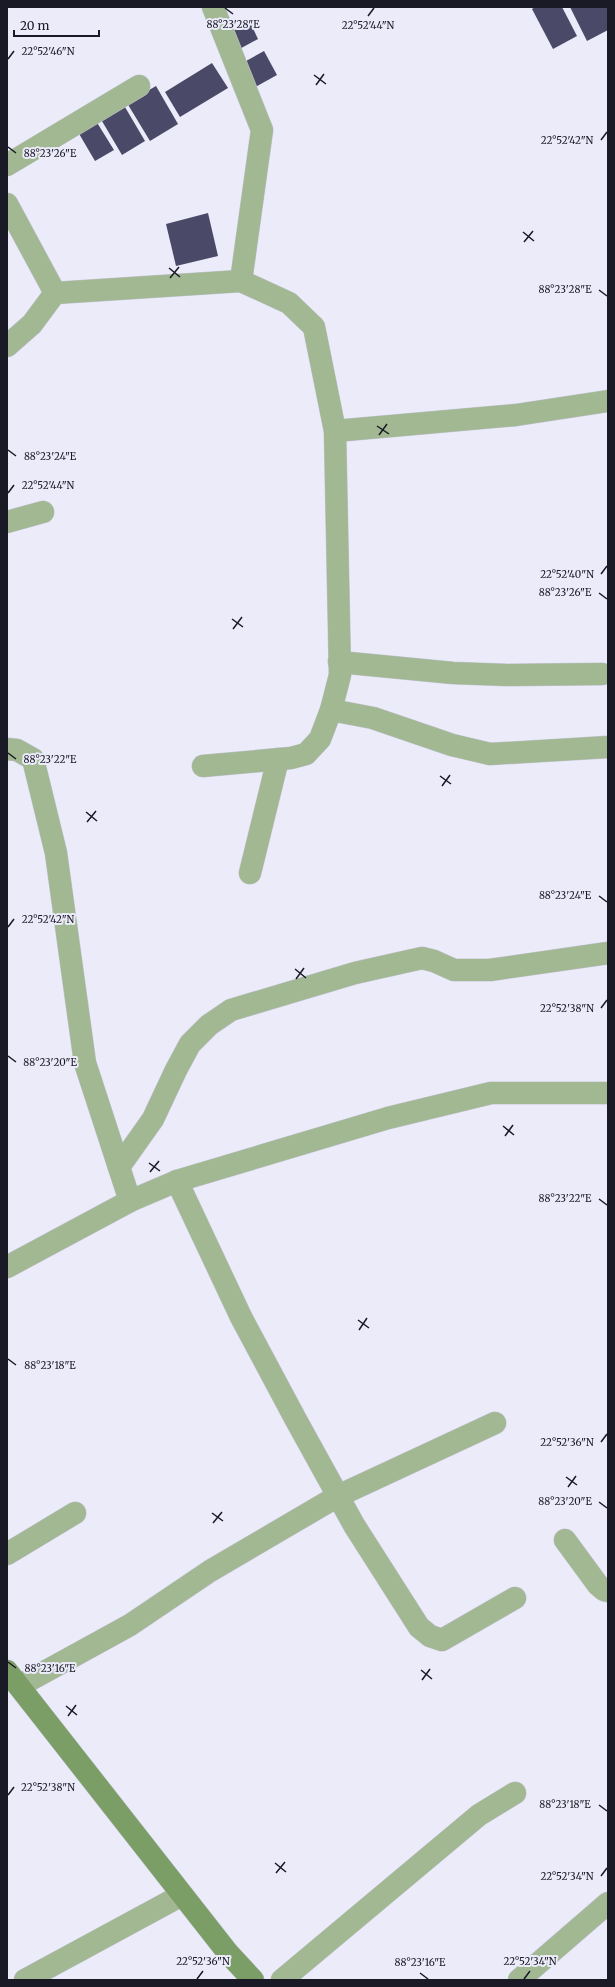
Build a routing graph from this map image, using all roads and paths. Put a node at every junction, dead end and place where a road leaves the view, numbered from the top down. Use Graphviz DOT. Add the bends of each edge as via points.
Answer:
graph roads {
  1 [pos="213,7"];
  2 [pos="139,86"];
  3 [pos="7,165"];
  4 [pos="7,204"];
  5 [pos="241,281"];
  6 [pos="55,293"];
  7 [pos="7,346"];
  8 [pos="608,401"];
  9 [pos="335,431"];
  10 [pos="42,512"];
  11 [pos="7,522"];
  12 [pos="340,662"];
  13 [pos="602,674"];
  14 [pos="331,710"];
  15 [pos="608,748"];
  16 [pos="7,749"];
  17 [pos="278,759"];
  18 [pos="203,766"];
  19 [pos="250,873"];
  20 [pos="608,953"];
  21 [pos="608,1093"];
  22 [pos="119,1167"];
  23 [pos="177,1181"];
  24 [pos="130,1201"];
  25 [pos="7,1267"];
  26 [pos="495,1423"];
  27 [pos="338,1496"];
  28 [pos="75,1513"];
  29 [pos="565,1540"];
  30 [pos="7,1554"];
  31 [pos="608,1591"];
  32 [pos="515,1598"];
  33 [pos="13,1679"];
  34 [pos="515,1793"];
  35 [pos="182,1896"];
  36 [pos="608,1903"];
  37 [pos="25,1980"];
  38 [pos="253,1980"];
  39 [pos="282,1980"];
  40 [pos="519,1980"];
  1 -- 5 [label="street" via="262,130"];
  2 -- 3 [label="street"];
  4 -- 6 [label="street"];
  5 -- 6 [label="street"];
  5 -- 9 [label="street" via="289,303 314,327"];
  6 -- 7 [label="street" via="32,324"];
  8 -- 9 [label="street" via="516,415"];
  9 -- 12 [label="street"];
  10 -- 11 [label="street"];
  12 -- 13 [label="street" via="461,673"];
  12 -- 14 [label="street" via="340,675"];
  14 -- 15 [label="street" via="373,718 452,745 490,754"];
  14 -- 17 [label="street" via="320,739 306,754"];
  16 -- 22 [label="street" via="17,750 33,759 56,853 85,1063"];
  17 -- 18 [label="street"];
  17 -- 19 [label="street"];
  20 -- 22 [label="street" via="490,970 454,970 422,958 355,973 231,1010 209,1025 190,1044 153,1119"];
  21 -- 23 [label="street" via="490,1093 388,1118"];
  22 -- 24 [label="street"];
  23 -- 24 [label="street"];
  23 -- 27 [label="street" via="240,1317"];
  24 -- 25 [label="street"];
  26 -- 27 [label="street"];
  27 -- 32 [label="street" via="403,1603 419,1627 430,1636 442,1640"];
  27 -- 33 [label="street" via="210,1570 130,1625"];
  28 -- 30 [label="street"];
  29 -- 31 [label="street" via="598,1585"];
  33 -- 35 [label="street"];
  34 -- 39 [label="street" via="478,1816"];
  35 -- 37 [label="street"];
  35 -- 38 [label="street"];
  36 -- 40 [label="street"];
}
